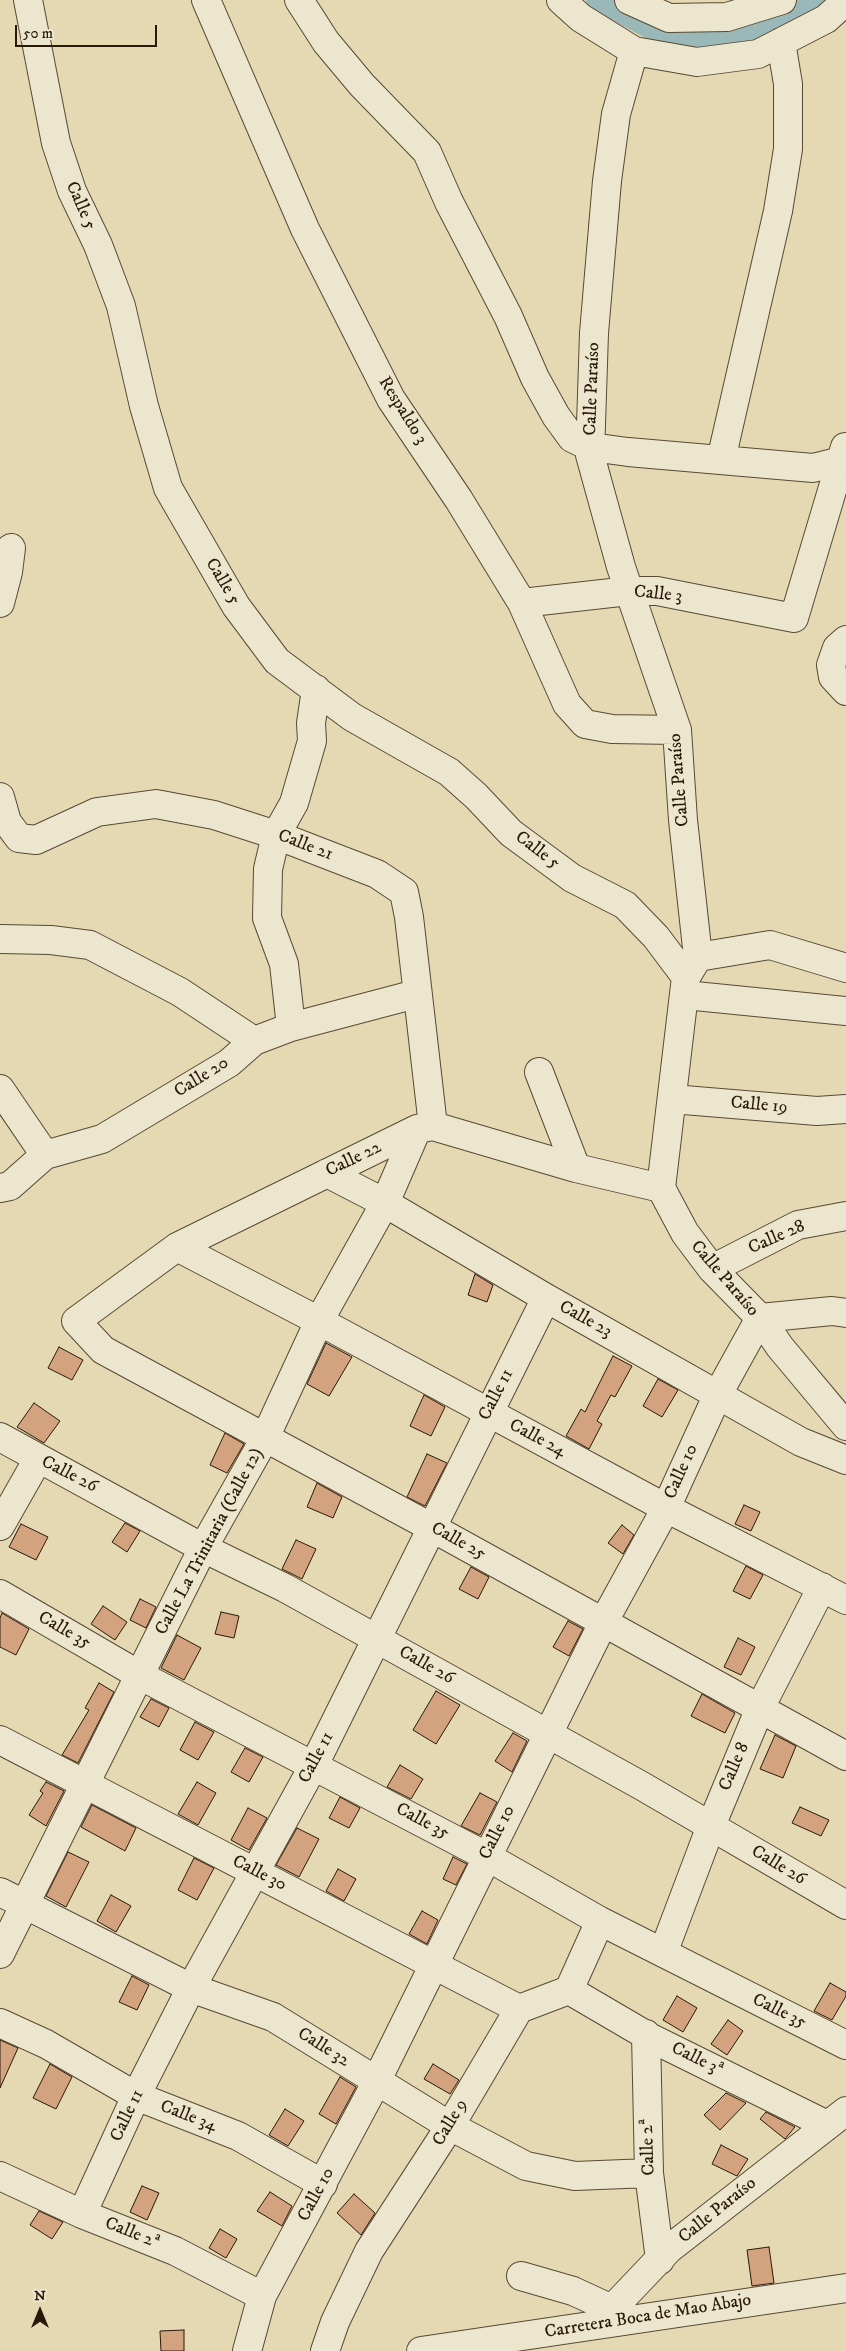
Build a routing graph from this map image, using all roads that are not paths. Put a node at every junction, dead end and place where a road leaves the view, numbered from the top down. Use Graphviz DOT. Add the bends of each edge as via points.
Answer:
graph roads {
  1 [pos="28,0"];
  2 [pos="206,0"];
  3 [pos="299,0"];
  4 [pos="561,0"];
  5 [pos="629,0"];
  6 [pos="782,0"];
  7 [pos="846,1"];
  8 [pos="781,42"];
  9 [pos="634,51"];
  10 [pos="591,447"];
  11 [pos="843,453"];
  12 [pos="720,460"];
  13 [pos="11,548"];
  14 [pos="629,591"];
  15 [pos="0,603"];
  16 [pos="522,604"];
  17 [pos="846,640"];
  18 [pos="316,689"];
  19 [pos="846,690"];
  20 [pos="677,730"];
  21 [pos="0,797"];
  22 [pos="276,835"];
  23 [pos="0,939"];
  24 [pos="846,968"];
  25 [pos="690,976"];
  26 [pos="416,994"];
  27 [pos="846,1011"];
  28 [pos="291,1027"];
  29 [pos="254,1041"];
  30 [pos="539,1072"];
  31 [pos="0,1089"];
  32 [pos="672,1099"];
  33 [pos="846,1109"];
  34 [pos="425,1128"];
  35 [pos="45,1155"];
  36 [pos="576,1168"];
  37 [pos="327,1173"];
  38 [pos="0,1188"];
  39 [pos="661,1188"];
  40 [pos="386,1202"];
  41 [pos="846,1216"];
  42 [pos="177,1247"];
  43 [pos="712,1270"];
  44 [pos="546,1298"];
  45 [pos="846,1313"];
  46 [pos="760,1318"];
  47 [pos="76,1321"];
  48 [pos="319,1321"];
  49 [pos="718,1394"];
  50 [pos="488,1413"];
  51 [pos="846,1426"];
  52 [pos="0,1437"];
  53 [pos="266,1438"];
  54 [pos="38,1459"];
  55 [pos="846,1460"];
  56 [pos="666,1508"];
  57 [pos="0,1526"];
  58 [pos="432,1528"];
  59 [pos="203,1548"];
  60 [pos="822,1588"];
  61 [pos="0,1594"];
  62 [pos="846,1600"];
  63 [pos="603,1623"];
  64 [pos="376,1640"];
  65 [pos="141,1676"];
  66 [pos="760,1708"];
  67 [pos="548,1734"];
  68 [pos="0,1740"];
  69 [pos="846,1756"];
  70 [pos="314,1765"];
  71 [pos="84,1784"];
  72 [pos="711,1826"];
  73 [pos="486,1856"];
  74 [pos="255,1872"];
  75 [pos="0,1892"];
  76 [pos="25,1904"];
  77 [pos="846,1905"];
  78 [pos="600,1921"];
  79 [pos="663,1953"];
  80 [pos="0,1954"];
  81 [pos="434,1965"];
  82 [pos="191,1988"];
  83 [pos="569,1990"];
  84 [pos="519,2009"];
  85 [pos="0,2024"];
  86 [pos="646,2034"];
  87 [pos="842,2036"];
  88 [pos="376,2081"];
  89 [pos="136,2096"];
  90 [pos="836,2118"];
  91 [pos="450,2126"];
  92 [pos="649,2173"];
  93 [pos="0,2176"];
  94 [pos="323,2184"];
  95 [pos="82,2214"];
  96 [pos="660,2260"];
  97 [pos="521,2276"];
  98 [pos="846,2288"];
  99 [pos="262,2296"];
  100 [pos="607,2317"];
  101 [pos="533,2335"];
  102 [pos="247,2351"];
  103 [pos="325,2351"];
  104 [pos="421,2351"];
  105 [pos="557,2351"];
  1 -- 18 [label="street, Calle 5" via="56,143 72,192 98,245 121,306 144,406 168,488 236,606 277,661"];
  2 -- 16 [label="street, Respaldo 3" via="305,228 391,399 459,500"];
  3 -- 10 [label="street" via="326,42 362,85 427,152 539,386 572,438"];
  4 -- 9 [label="street" via="581,18"];
  5 -- 6 [label="street" via="669,18 679,18 727,17"];
  7 -- 8 [label="street" via="826,19"];
  8 -- 9 [label="street" via="758,54 697,62"];
  8 -- 12 [label="street" via="788,84 788,149 778,211"];
  9 -- 10 [label="street, Calle Paraíso" via="616,114 607,181 594,333"];
  10 -- 12 [label="street"];
  10 -- 14 [label="street, Calle Paraíso" via="590,456"];
  11 -- 12 [label="street" via="813,468"];
  11 -- 14 [label="street, Calle 3" via="794,618 657,591"];
  13 -- 15 [label="street"];
  14 -- 16 [label="street, Calle 3"];
  14 -- 20 [label="street, Calle Paraíso"];
  16 -- 20 [label="street, Respaldo 3" via="568,704 585,724 612,729"];
  17 -- 19 [label="street" via="837,648 831,665 834,677"];
  18 -- 22 [label="street" via="312,741 294,803"];
  18 -- 25 [label="street, Calle 5" via="352,717 449,772 511,833 572,878 625,905"];
  20 -- 25 [label="street, Calle Paraíso"];
  21 -- 22 [label="street, Calle 21" via="7,822 19,838 36,840 97,812 156,804 214,815"];
  22 -- 26 [label="street, Calle 21" via="377,874 404,892"];
  22 -- 28 [label="street" via="268,869 267,918 284,964"];
  23 -- 29 [label="street" via="90,945 180,992"];
  24 -- 25 [label="street" via="770,945"];
  25 -- 27 [label="street"];
  25 -- 32 [label="street, Calle Paraíso"];
  26 -- 28 [label="street, Calle 20"];
  26 -- 34 [label="street, Calle 21"];
  28 -- 29 [label="street, Calle 20"];
  29 -- 35 [label="street, Calle 20" via="228,1063 102,1139"];
  30 -- 36 [label="street"];
  31 -- 35 [label="street"];
  32 -- 33 [label="street, Calle 19" via="817,1111"];
  32 -- 39 [label="street, Calle Paraíso"];
  34 -- 36 [label="street"];
  34 -- 37 [label="street, Calle 22"];
  34 -- 40 [label="street, Calle La Trinitaria (Calle 12)"];
  35 -- 38 [label="street, Calle 20" via="10,1186"];
  36 -- 39 [label="street"];
  37 -- 40 [label="street, Calle 23"];
  37 -- 42 [label="street, Calle 22"];
  39 -- 43 [label="street, Calle Paraíso" via="685,1233"];
  40 -- 44 [label="street, Calle 23"];
  40 -- 48 [label="street, Calle La Trinitaria (Calle 12)"];
  41 -- 43 [label="street, Calle 28" via="798,1226"];
  42 -- 47 [label="street, Calle 22"];
  42 -- 48 [label="street, Calle 24"];
  43 -- 46 [label="street, Calle Paraíso"];
  44 -- 49 [label="street, Calle 23"];
  44 -- 50 [label="street, Calle 11"];
  45 -- 46 [label="street" via="832,1311"];
  46 -- 49 [label="street, Calle 10"];
  46 -- 51 [label="street, Calle Paraíso"];
  47 -- 53 [label="street, Calle 25" via="103,1350"];
  48 -- 50 [label="street, Calle 24"];
  48 -- 53 [label="street, Calle La Trinitaria (Calle 12)"];
  49 -- 55 [label="street, Calle 23" via="801,1442"];
  49 -- 56 [label="street, Calle 10"];
  50 -- 56 [label="street, Calle 24"];
  50 -- 58 [label="street, Calle 11"];
  52 -- 54 [label="street, Calle 26"];
  53 -- 58 [label="street, Calle 25"];
  53 -- 59 [label="street, Calle La Trinitaria (Calle 12)"];
  54 -- 57 [label="street"];
  54 -- 59 [label="street, Calle 26"];
  56 -- 60 [label="street, Calle 24"];
  56 -- 63 [label="street, Calle 10"];
  58 -- 63 [label="street, Calle 25"];
  58 -- 64 [label="street, Calle 11"];
  59 -- 64 [label="street, Calle 26" via="285,1588"];
  59 -- 65 [label="street, Calle La Trinitaria (Calle 12)"];
  60 -- 62 [label="street, Calle 24"];
  60 -- 66 [label="street, Calle 8"];
  61 -- 65 [label="street, Calle 35"];
  63 -- 66 [label="street, Calle 25"];
  63 -- 67 [label="street, Calle 10"];
  64 -- 67 [label="street, Calle 26"];
  64 -- 70 [label="street, Calle 11"];
  65 -- 70 [label="street, Calle 35"];
  65 -- 71 [label="street, Calle La Trinitaria (Calle 12)"];
  66 -- 69 [label="street, Calle 25"];
  66 -- 72 [label="street, Calle 8"];
  67 -- 72 [label="street, Calle 26"];
  67 -- 73 [label="street, Calle 10"];
  68 -- 71 [label="street, Calle 30"];
  70 -- 73 [label="street, Calle 35"];
  70 -- 74 [label="street, Calle 11"];
  71 -- 74 [label="street, Calle 30"];
  71 -- 76 [label="street, Calle La Trinitaria (Calle 12)"];
  72 -- 77 [label="street, Calle 26"];
  72 -- 79 [label="street, Calle 8"];
  73 -- 78 [label="street, Calle 35"];
  73 -- 81 [label="street, Calle 10"];
  74 -- 81 [label="street, Calle 30"];
  74 -- 82 [label="street, Calle 11"];
  75 -- 76 [label="street, Calle 32"];
  76 -- 80 [label="street, Calle La Trinitaria (Calle 12)"];
  76 -- 82 [label="street, Calle 32"];
  78 -- 79 [label="street, Calle 35"];
  78 -- 83 [label="street"];
  79 -- 87 [label="street, Calle 35"];
  81 -- 84 [label="street, Calle 30"];
  81 -- 88 [label="street, Calle 10"];
  82 -- 88 [label="street, Calle 32" via="274,2017"];
  82 -- 89 [label="street, Calle 11"];
  83 -- 84 [label="street"];
  83 -- 86 [label="street, Calle 3ª"];
  84 -- 91 [label="street, Calle 9"];
  85 -- 89 [label="street, Calle 34" via="46,2044"];
  86 -- 90 [label="street, Calle 3ª"];
  86 -- 92 [label="street, Calle 2ª"];
  88 -- 91 [label="street, Calle 32"];
  88 -- 94 [label="street, Calle 10"];
  89 -- 94 [label="street, Calle 34" via="238,2136"];
  89 -- 95 [label="street, Calle 11"];
  90 -- 96 [label="street, Calle Paraíso" via="677,2243"];
  91 -- 92 [label="street, Calle 32" via="526,2166 575,2176"];
  91 -- 103 [label="street, Calle 9" via="369,2251 334,2322"];
  92 -- 96 [label="street, Calle 2ª"];
  93 -- 95 [label="street, Calle 2ª"];
  94 -- 99 [label="street, Calle 10"];
  95 -- 99 [label="street, Calle 2ª" via="176,2251"];
  96 -- 100 [label="street, Calle Paraíso"];
  97 -- 100 [label="street" via="573,2291"];
  98 -- 100 [label="street, Carretera Boca de Mao Abajo"];
  99 -- 102 [label="street, Calle 10"];
  100 -- 101 [label="street, Carretera Boca de Mao Abajo"];
  101 -- 104 [label="street, Carretera Boca de Mao Abajo"];
  101 -- 105 [label="street"];
}
